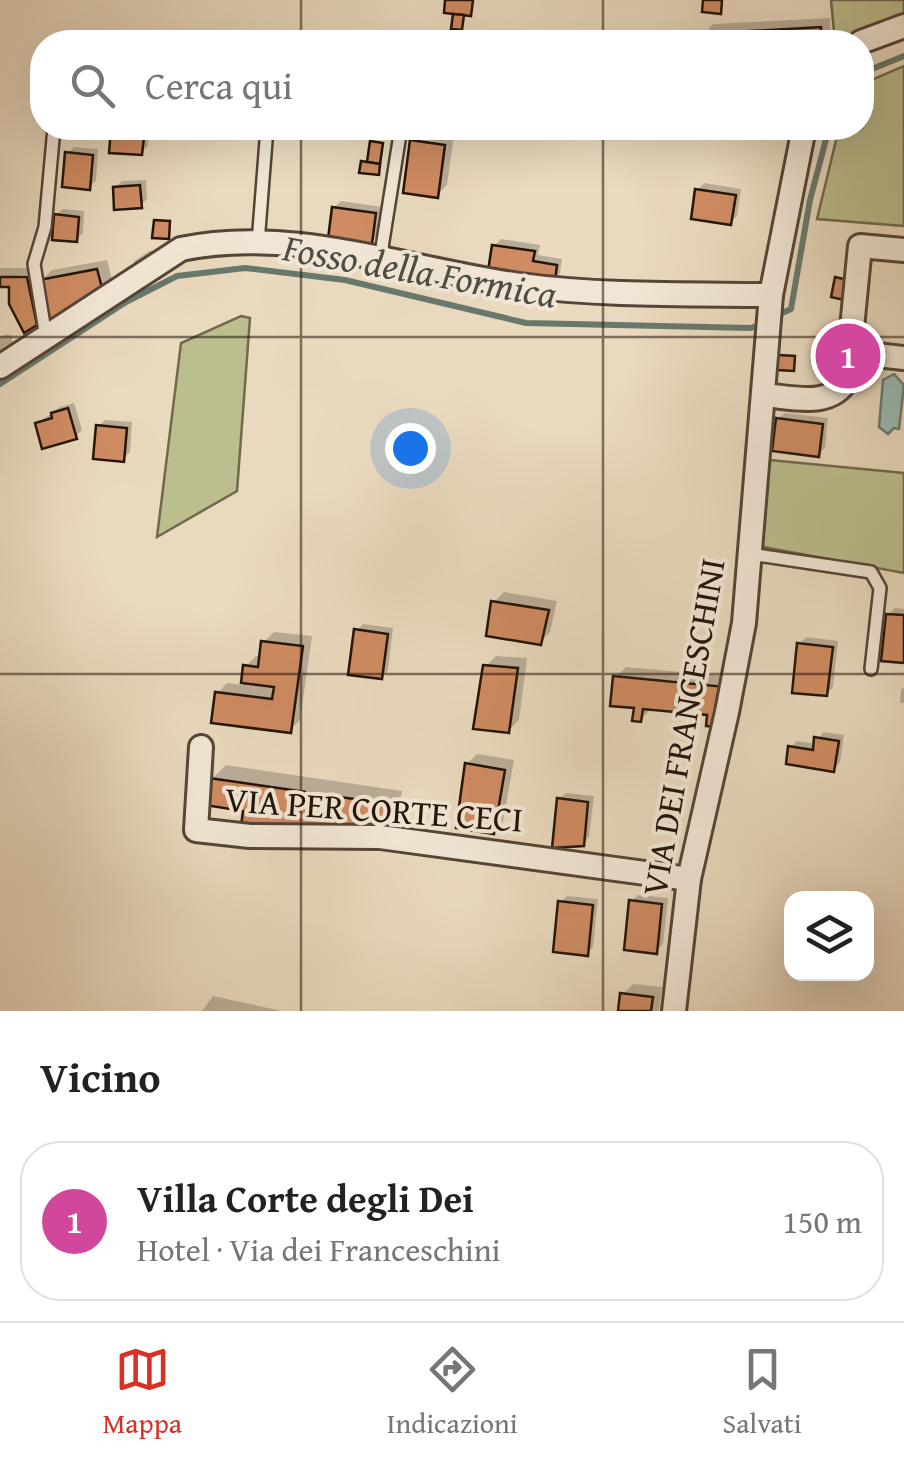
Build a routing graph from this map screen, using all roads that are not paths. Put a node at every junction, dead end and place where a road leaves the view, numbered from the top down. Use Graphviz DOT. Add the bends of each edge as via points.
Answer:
graph roads {
  1 [pos="904,26"];
  2 [pos="874,37"];
  3 [pos="53,140"];
  4 [pos="266,140"];
  5 [pos="399,140"];
  6 [pos="802,140"];
  7 [pos="258,244"];
  8 [pos="904,250"];
  9 [pos="380,260"];
  10 [pos="771,294"];
  11 [pos="46,337"];
  12 [pos="850,352"];
  13 [pos="904,358"];
  14 [pos="0,367"];
  15 [pos="763,395"];
  16 [pos="750,554"];
  17 [pos="871,668"];
  18 [pos="201,748"];
  19 [pos="688,879"];
  20 [pos="674,1011"];
  1 -- 2 [label="street"];
  3 -- 11 [label="lane" via="45,227 34,264"];
  4 -- 7 [label="lane"];
  5 -- 9 [label="lane"];
  6 -- 10 [label="street, VIA DEI FRANCESCHINI"];
  7 -- 9 [label="street"];
  7 -- 11 [label="street" via="181,249"];
  8 -- 12 [label="street" via="860,246"];
  9 -- 10 [label="street" via="522,285"];
  10 -- 15 [label="street, VIA DEI FRANCESCHINI"];
  11 -- 14 [label="street"];
  12 -- 13 [label="street"];
  12 -- 15 [label="street" via="840,392 827,398"];
  15 -- 16 [label="street, VIA DEI FRANCESCHINI"];
  16 -- 17 [label="lane" via="871,572 880,588"];
  16 -- 19 [label="street, VIA DEI FRANCESCHINI" via="728,712"];
  18 -- 19 [label="street, VIA PER CORTE CECI" via="196,830 380,837"];
  19 -- 20 [label="street, VIA DEI FRANCESCHINI"];
}
